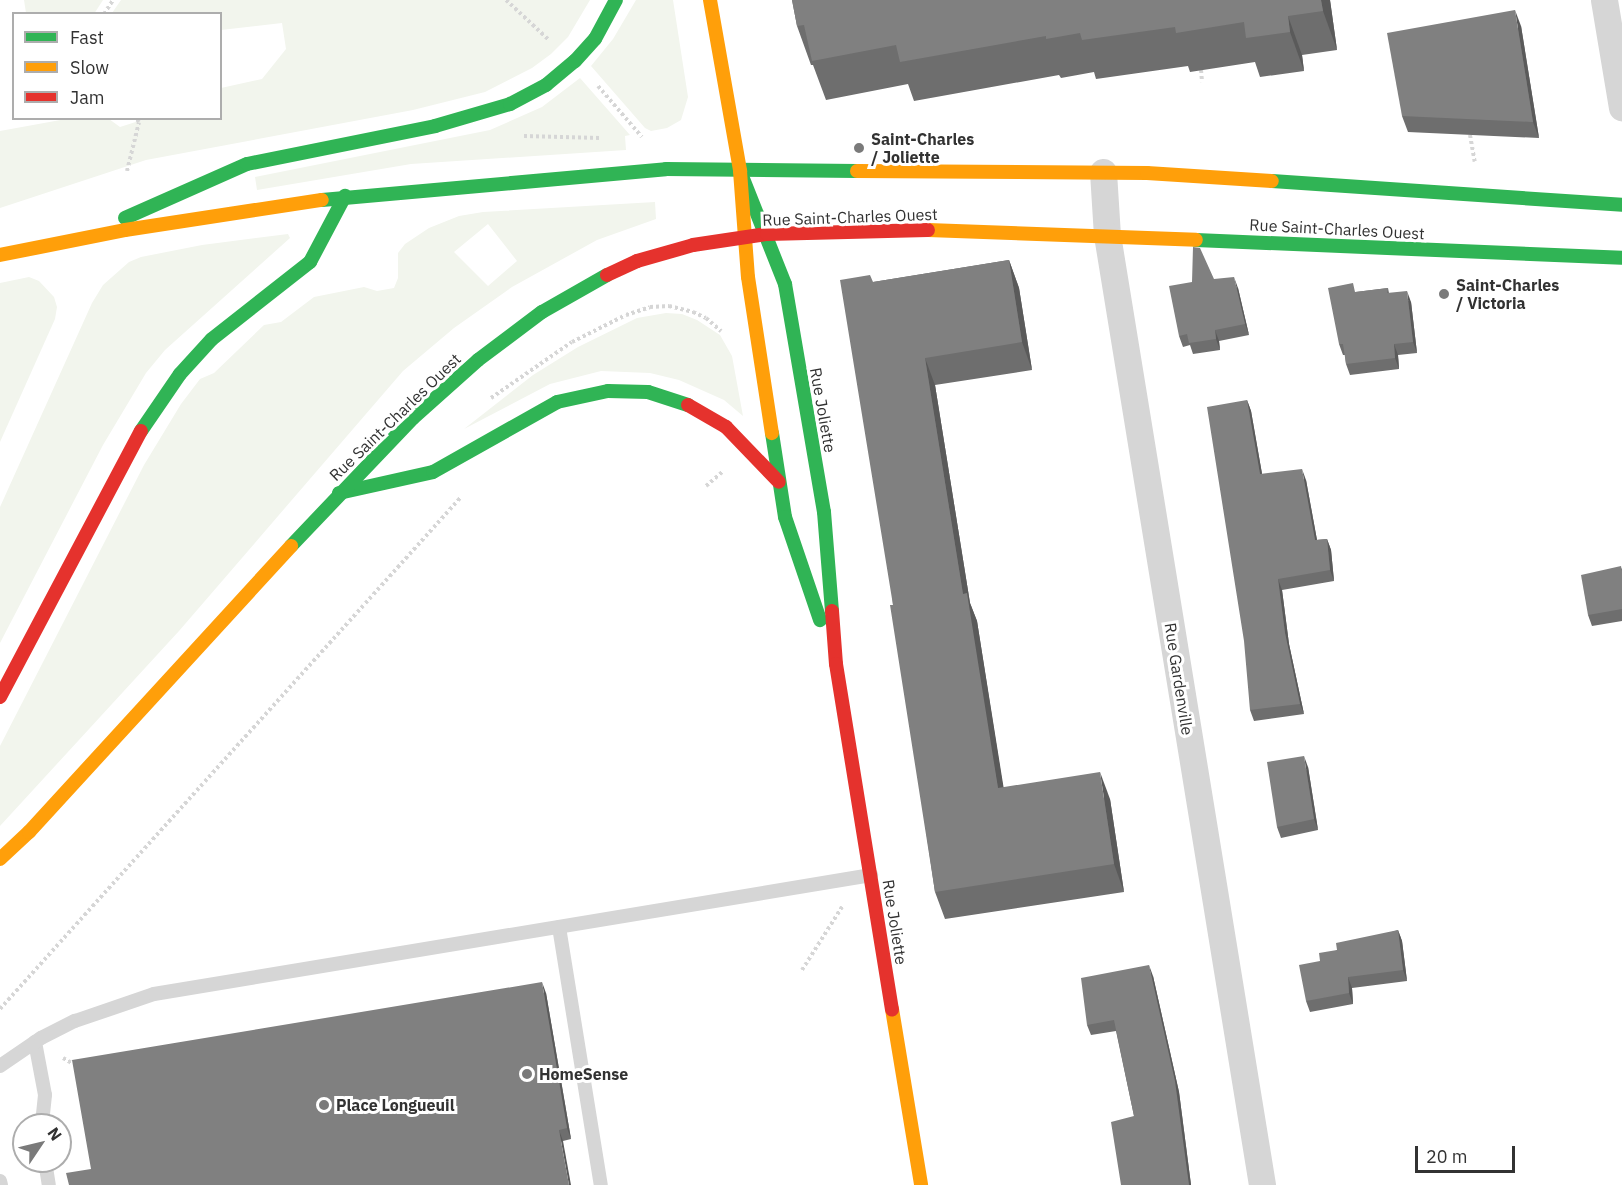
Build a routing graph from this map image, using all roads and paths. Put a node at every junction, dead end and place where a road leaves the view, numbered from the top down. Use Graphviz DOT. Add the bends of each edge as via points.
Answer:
graph roads {
  1 [pos="506,0"];
  2 [pos="616,0"];
  3 [pos="710,0"];
  4 [pos="1604,0"];
  5 [pos="551,42"];
  6 [pos="1201,70"];
  7 [pos="593,81"];
  8 [pos="1202,82"];
  9 [pos="1622,108"];
  10 [pos="138,120"];
  11 [pos="1470,135"];
  12 [pos="648,143"];
  13 [pos="127,171"];
  14 [pos="740,171"];
  15 [pos="1104,172"];
  16 [pos="1476,172"];
  17 [pos="345,196"];
  18 [pos="1622,205"];
  19 [pos="767,234"];
  20 [pos="1107,235"];
  21 [pos="745,238"];
  22 [pos="77,239"];
  23 [pos="0,255"];
  24 [pos="1622,258"];
  25 [pos="724,333"];
  26 [pos="482,405"];
  27 [pos="729,466"];
  28 [pos="779,482"];
  29 [pos="706,486"];
  30 [pos="464,491"];
  31 [pos="339,493"];
  32 [pos="836,664"];
  33 [pos="0,697"];
  34 [pos="29,832"];
  35 [pos="0,859"];
  36 [pos="0,872"];
  37 [pos="871,875"];
  38 [pos="843,903"];
  39 [pos="559,927"];
  40 [pos="802,970"];
  41 [pos="0,1009"];
  42 [pos="35,1042"];
  43 [pos="0,1065"];
  44 [pos="43,1113"];
  45 [pos="601,1185"];
  46 [pos="921,1185"];
  47 [pos="1262,1185"];
  1 -- 5 [label="path"];
  2 -- 22 [label="main road" via="595,39 575,61 546,85 510,104 435,126 247,164"];
  3 -- 14 [label="main road, Rue Joliette"];
  4 -- 9 [label="street"];
  6 -- 8 [label="path"];
  7 -- 12 [label="path"];
  10 -- 13 [label="path"];
  11 -- 16 [label="path"];
  14 -- 15 [label="main road"];
  14 -- 17 [label="main road" via="636,171"];
  14 -- 19 [label="main road, Rue Joliette"];
  14 -- 21 [label="main road, Rue Joliette"];
  15 -- 18 [label="main road"];
  15 -- 20 [label="street, Rue Gardenville"];
  17 -- 22 [label="main road"];
  17 -- 33 [label="main road" via="310,262 212,339 152,412"];
  19 -- 20 [label="main road, Rue Saint-Charles Ouest" via="975,230"];
  19 -- 21 [label="main road, Rue Saint-Charles Ouest"];
  19 -- 32 [label="main road, Rue Joliette" via="785,284 824,512"];
  20 -- 24 [label="main road, Rue Saint-Charles Ouest"];
  20 -- 47 [label="street, Rue Gardenville"];
  21 -- 28 [label="main road, Rue Joliette"];
  21 -- 31 [label="main road, Rue Saint-Charles Ouest" via="693,244 637,261 595,280 542,312 458,377"];
  22 -- 23 [label="main road"];
  25 -- 26 [label="path" via="693,312 669,306 650,307 572,342"];
  27 -- 29 [label="path"];
  28 -- 31 [label="main road" via="726,427 697,408 648,392 608,391 572,397 549,406 433,472"];
  28 -- 32 [label="main road, Rue Joliette" via="785,517"];
  30 -- 41 [label="path"];
  31 -- 34 [label="main road, Rue Saint-Charles Ouest"];
  32 -- 37 [label="main road, Rue Joliette"];
  34 -- 35 [label="main road, Rue Saint-Charles Ouest"];
  34 -- 36 [label="main road"];
  37 -- 39 [label="lane"];
  37 -- 46 [label="main road, Rue Joliette"];
  38 -- 40 [label="path"];
  39 -- 42 [label="lane" via="154,994 75,1021"];
  39 -- 45 [label="lane"];
  42 -- 43 [label="lane"];
  42 -- 44 [label="lane" via="45,1095"];
}
